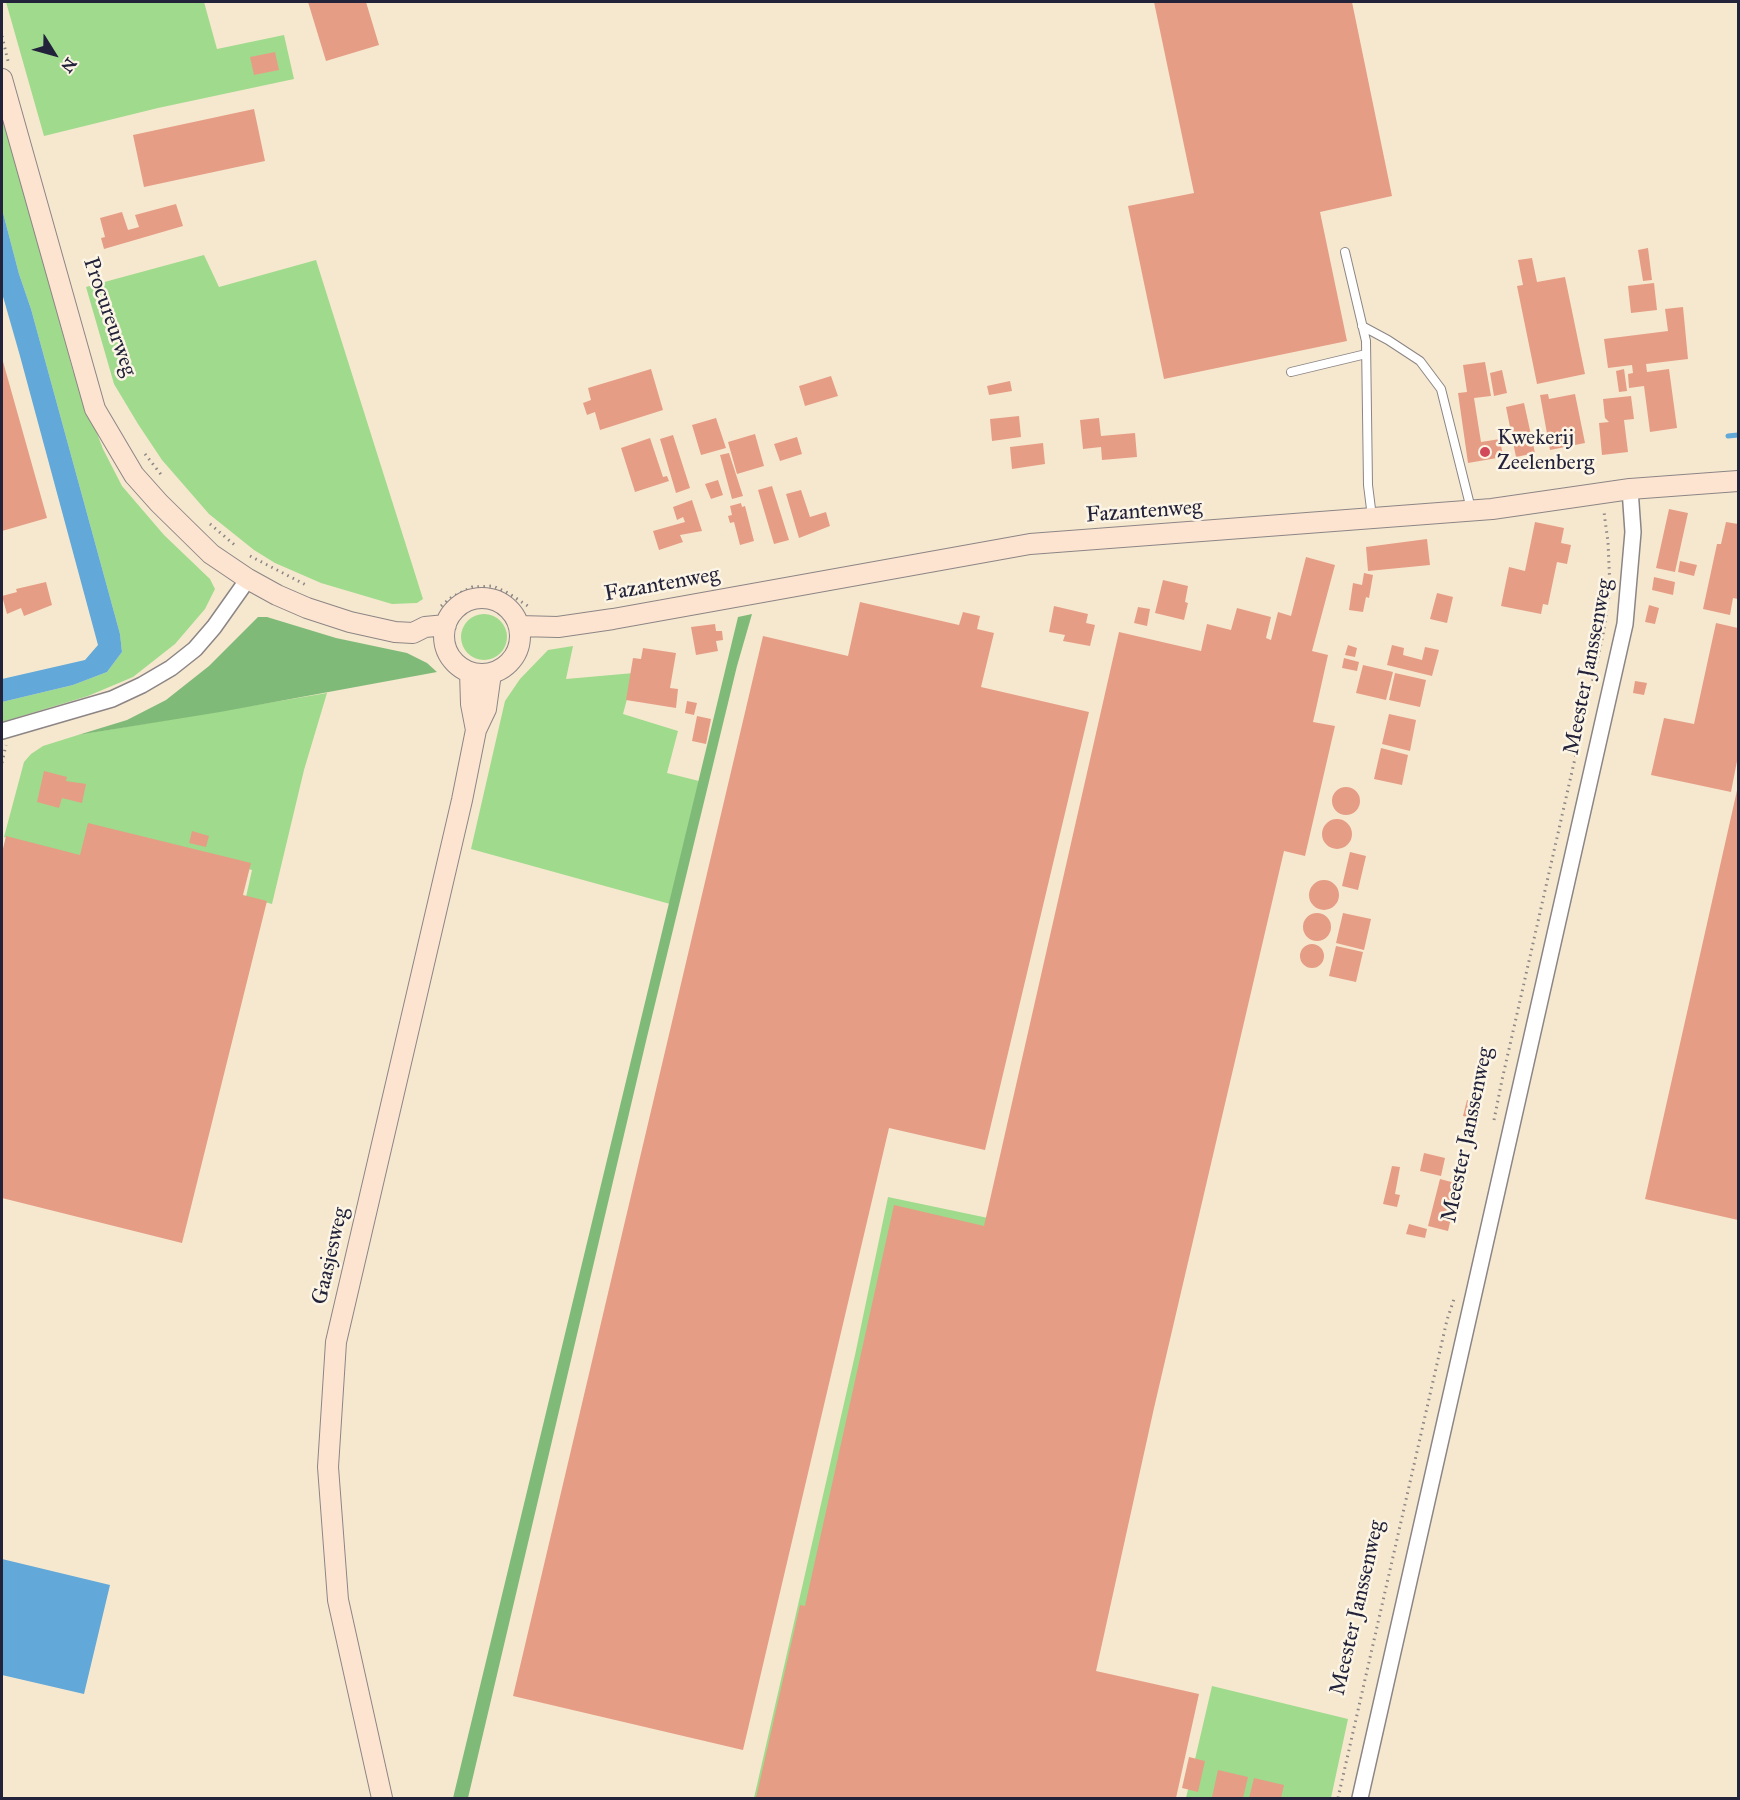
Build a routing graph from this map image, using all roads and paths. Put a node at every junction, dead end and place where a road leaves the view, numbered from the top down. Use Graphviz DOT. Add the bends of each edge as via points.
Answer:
graph roads {
  1 [pos="2,36"];
  2 [pos="6,73"];
  3 [pos="1345,252"];
  4 [pos="1362,326"];
  5 [pos="1366,354"];
  6 [pos="1291,372"];
  7 [pos="141,447"];
  8 [pos="1738,481"];
  9 [pos="168,482"];
  10 [pos="1630,489"];
  11 [pos="1601,493"];
  12 [pos="1472,510"];
  13 [pos="1372,519"];
  14 [pos="208,523"];
  15 [pos="260,561"];
  16 [pos="248,579"];
  17 [pos="446,625"];
  18 [pos="412,633"];
  19 [pos="519,635"];
  20 [pos="446,646"];
  21 [pos="470,672"];
  22 [pos="491,673"];
  23 [pos="476,730"];
  24 [pos="2,731"];
  25 [pos="1492,1130"];
  26 [pos="1456,1292"];
  27 [pos="382,1798"];
  28 [pos="1338,1798"];
  29 [pos="1360,1798"];
  1 -- 2 [label="path"];
  2 -- 16 [label="main road, Procureurweg" via="94,409 134,475 159,503 211,554"];
  3 -- 4 [label="lane"];
  4 -- 5 [label="lane"];
  4 -- 12 [label="lane" via="1420,361 1441,388"];
  5 -- 6 [label="lane"];
  5 -- 13 [label="lane"];
  7 -- 9 [label="path"];
  8 -- 10 [label="main road, Fazantenweg"];
  10 -- 11 [label="main road, Fazantenweg"];
  10 -- 29 [label="street, Meester Janssenweg" via="1633,532 1625,624"];
  11 -- 12 [label="main road, Fazantenweg"];
  11 -- 25 [label="path, Meester Janssenweg" via="1610,588 1603,635"];
  12 -- 13 [label="main road, Fazantenweg"];
  13 -- 19 [label="main road, Fazantenweg" via="1030,544 558,627 541,638"];
  14 -- 15 [label="path"];
  16 -- 18 [label="main road" via="307,608 350,622"];
  16 -- 24 [label="street" via="195,649 171,668 112,699"];
  17 -- 18 [label="main road"];
  17 -- 19 [label="main road" via="464,603 481,598 508,608 514,614"];
  17 -- 20 [label="main road"];
  18 -- 20 [label="main road"];
  19 -- 22 [label="main road" via="516,654 509,664"];
  20 -- 21 [label="main road" via="454,662"];
  21 -- 22 [label="main road"];
  21 -- 23 [label="main road, Gaasjesweg"];
  22 -- 23 [label="main road, Gaasjesweg" via="486,709"];
  23 -- 27 [label="main road, Gaasjesweg" via="336,1342 328,1467 338,1600"];
  26 -- 28 [label="path, Meester Janssenweg"];
}
